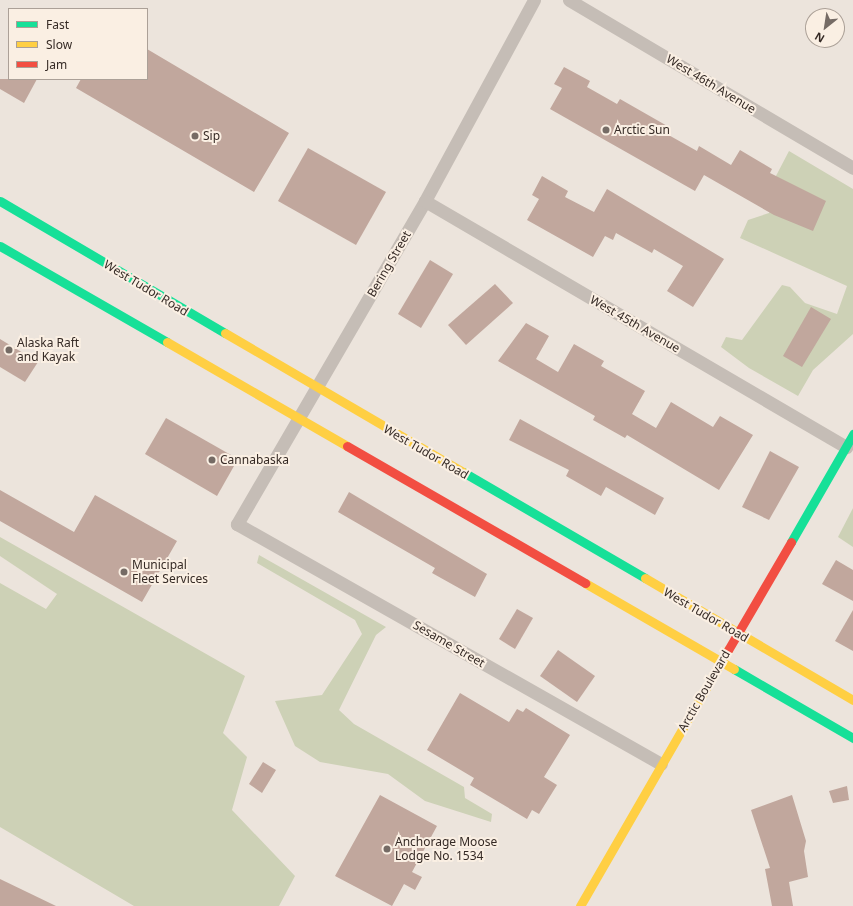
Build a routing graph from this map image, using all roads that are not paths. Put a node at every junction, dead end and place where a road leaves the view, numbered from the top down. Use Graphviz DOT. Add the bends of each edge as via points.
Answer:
graph roads {
  1 [pos="534,0"];
  2 [pos="570,0"];
  3 [pos="853,168"];
  4 [pos="0,201"];
  5 [pos="425,201"];
  6 [pos="0,246"];
  7 [pos="317,389"];
  8 [pos="299,418"];
  9 [pos="853,434"];
  10 [pos="846,447"];
  11 [pos="237,524"];
  12 [pos="737,634"];
  13 [pos="722,661"];
  14 [pos="853,700"];
  15 [pos="853,738"];
  16 [pos="662,764"];
  17 [pos="580,906"];
  1 -- 5 [label="street, Bering Street"];
  2 -- 3 [label="street, West 46th Avenue"];
  4 -- 7 [label="main road, West Tudor Road"];
  5 -- 7 [label="street, Bering Street"];
  5 -- 10 [label="street, West 45th Avenue"];
  6 -- 8 [label="main road"];
  7 -- 8 [label="street, Bering Street"];
  7 -- 12 [label="main road, West Tudor Road"];
  8 -- 11 [label="street, Bering Street"];
  8 -- 13 [label="main road"];
  9 -- 10 [label="main road, Arctic Boulevard"];
  10 -- 12 [label="main road, Arctic Boulevard"];
  11 -- 16 [label="street, Sesame Street"];
  12 -- 13 [label="main road, Arctic Boulevard"];
  12 -- 14 [label="main road, West Tudor Road"];
  13 -- 15 [label="main road"];
  13 -- 16 [label="main road, Arctic Boulevard"];
  16 -- 17 [label="main road, Arctic Boulevard"];
}
